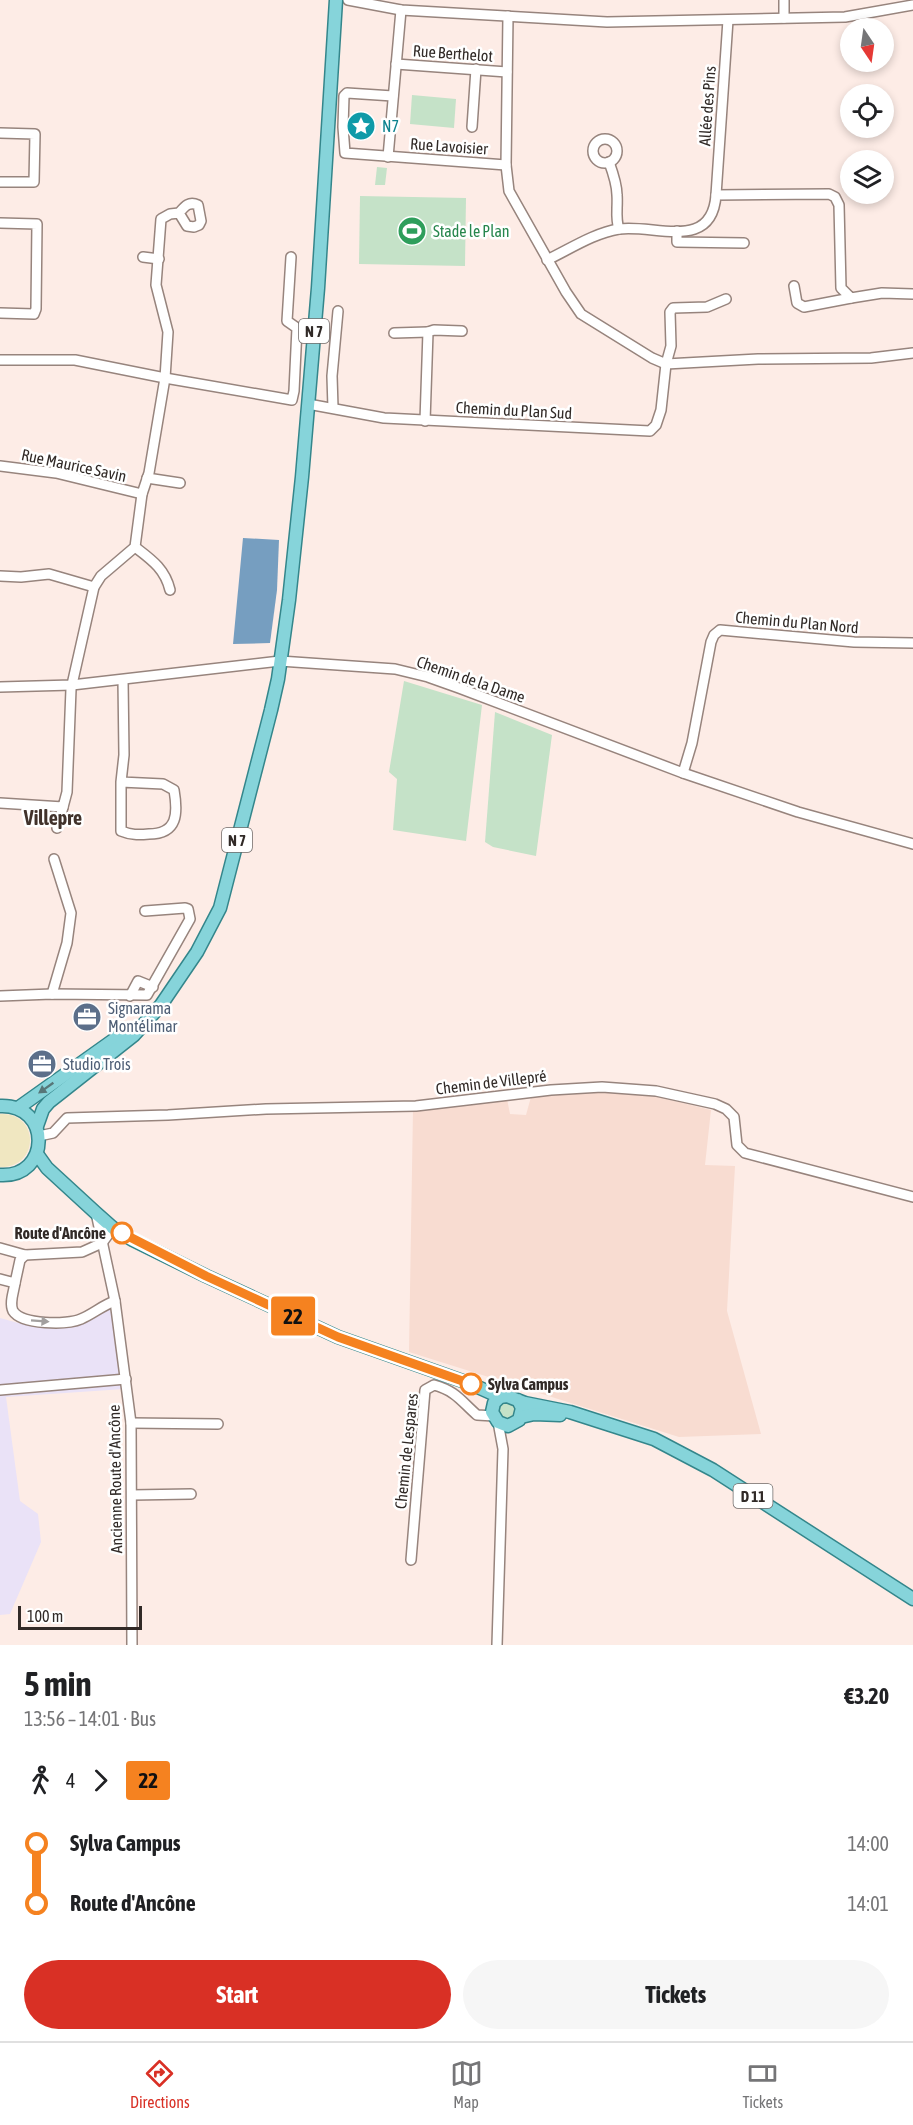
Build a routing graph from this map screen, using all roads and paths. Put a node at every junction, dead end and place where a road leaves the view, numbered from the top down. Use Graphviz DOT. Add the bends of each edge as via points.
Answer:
graph roads {
  1 [pos="336,0"];
  2 [pos="348,0"];
  3 [pos="784,0"];
  4 [pos="913,5"];
  5 [pos="398,6"];
  6 [pos="508,16"];
  7 [pos="784,18"];
  8 [pos="728,20"];
  9 [pos="396,64"];
  10 [pos="476,69"];
  11 [pos="507,72"];
  12 [pos="393,96"];
  13 [pos="472,127"];
  14 [pos="0,134"];
  15 [pos="388,157"];
  16 [pos="609,162"];
  17 [pos="506,165"];
  18 [pos="0,182"];
  19 [pos="716,195"];
  20 [pos="179,213"];
  21 [pos="0,223"];
  22 [pos="619,229"];
  23 [pos="677,231"];
  24 [pos="744,243"];
  25 [pos="142,257"];
  26 [pos="291,257"];
  27 [pos="159,259"];
  28 [pos="548,260"];
  29 [pos="794,286"];
  30 [pos="913,294"];
  31 [pos="851,298"];
  32 [pos="726,299"];
  33 [pos="338,311"];
  34 [pos="0,313"];
  35 [pos="462,331"];
  36 [pos="428,332"];
  37 [pos="394,333"];
  38 [pos="913,353"];
  39 [pos="0,360"];
  40 [pos="666,364"];
  41 [pos="165,378"];
  42 [pos="308,404"];
  43 [pos="333,408"];
  44 [pos="425,421"];
  45 [pos="0,466"];
  46 [pos="147,478"];
  47 [pos="180,483"];
  48 [pos="142,495"];
  49 [pos="135,548"];
  50 [pos="0,576"];
  51 [pos="94,587"];
  52 [pos="170,590"];
  53 [pos="913,643"];
  54 [pos="280,661"];
  55 [pos="123,680"];
  56 [pos="72,685"];
  57 [pos="0,687"];
  58 [pos="683,773"];
  59 [pos="121,782"];
  60 [pos="0,803"];
  61 [pos="63,807"];
  62 [pos="57,828"];
  63 [pos="913,844"];
  64 [pos="54,859"];
  65 [pos="145,911"];
  66 [pos="153,987"];
  67 [pos="52,994"];
  68 [pos="0,996"];
  69 [pos="130,996"];
  70 [pos="161,1005"];
  71 [pos="0,1106"];
  72 [pos="18,1108"];
  73 [pos="38,1131"];
  74 [pos="37,1154"];
  75 [pos="27,1167"];
  76 [pos="1,1177"];
  77 [pos="913,1197"];
  78 [pos="96,1213"];
  79 [pos="113,1228"];
  80 [pos="102,1243"];
  81 [pos="0,1248"];
  82 [pos="25,1255"];
  83 [pos="0,1279"];
  84 [pos="15,1283"];
  85 [pos="115,1301"];
  86 [pos="126,1379"];
  87 [pos="0,1390"];
  88 [pos="518,1400"];
  89 [pos="496,1411"];
  90 [pos="582,1416"];
  91 [pos="517,1421"];
  92 [pos="131,1423"];
  93 [pos="218,1424"];
  94 [pos="503,1449"];
  95 [pos="191,1494"];
  96 [pos="132,1495"];
  97 [pos="411,1560"];
  98 [pos="913,1599"];
  99 [pos="132,1645"];
  100 [pos="497,1645"];
  1 -- 42 [label="main road, N 7"];
  2 -- 5 [label="street"];
  3 -- 7 [label="street"];
  4 -- 7 [label="street" via="845,16"];
  5 -- 6 [label="street"];
  5 -- 9 [label="street, Rue Lavoisier"];
  6 -- 8 [label="street" via="607,22"];
  6 -- 11 [label="street, Rue Lavoisier"];
  7 -- 8 [label="street"];
  8 -- 19 [label="street, Allée des Pins"];
  9 -- 10 [label="street, Rue Berthelot"];
  9 -- 12 [label="street, Rue Lavoisier"];
  10 -- 11 [label="street, Rue Berthelot"];
  10 -- 13 [label="street"];
  11 -- 17 [label="street, Rue Lavoisier"];
  12 -- 15 [label="street, Rue Lavoisier"];
  12 -- 15 [label="street" via="344,96 345,153"];
  14 -- 18 [label="street" via="35,134 34,182"];
  15 -- 17 [label="street, Rue Lavoisier"];
  16 -- 22 [label="street" via="617,194"];
  17 -- 28 [label="street" via="509,191"];
  19 -- 23 [label="street, Allée des Pins" via="715,209 700,227"];
  19 -- 31 [label="street" via="835,197 839,205 841,288"];
  20 -- 27 [label="street" via="161,219"];
  21 -- 34 [label="street" via="37,224 34,314"];
  22 -- 23 [label="street"];
  22 -- 28 [label="street" via="588,239"];
  23 -- 24 [label="street" via="677,242"];
  25 -- 27 [label="street"];
  26 -- 41 [label="street" via="287,321 297,328 291,400"];
  27 -- 41 [label="street" via="156,285 168,332"];
  28 -- 40 [label="street" via="581,314"];
  29 -- 31 [label="street" via="797,303 804,307"];
  30 -- 31 [label="street"];
  32 -- 40 [label="street" via="707,307 673,308"];
  33 -- 43 [label="street"];
  35 -- 36 [label="street"];
  36 -- 37 [label="street"];
  36 -- 44 [label="street"];
  38 -- 40 [label="street"];
  39 -- 41 [label="street" via="75,360"];
  40 -- 44 [label="street, Chemin du Plan Sud" via="661,410 650,431"];
  41 -- 46 [label="street"];
  42 -- 43 [label="street, Chemin du Plan Sud"];
  42 -- 54 [label="main road, N 7" via="295,554"];
  43 -- 44 [label="street, Chemin du Plan Sud"];
  45 -- 48 [label="street, Rue Maurice Savin" via="56,473"];
  46 -- 47 [label="street"];
  46 -- 48 [label="street"];
  48 -- 49 [label="street"];
  49 -- 51 [label="street" via="101,576"];
  49 -- 52 [label="street" via="160,567"];
  50 -- 51 [label="street" via="49,574"];
  51 -- 56 [label="street"];
  53 -- 58 [label="street, Chemin du Plan Nord" via="720,630 711,642"];
  54 -- 55 [label="street, Chemin de la Dame"];
  54 -- 58 [label="street, Chemin de la Dame" via="395,669 428,677"];
  54 -- 70 [label="main road, N 7" via="220,908 198,952"];
  55 -- 56 [label="street, Chemin de la Dame"];
  55 -- 59 [label="street"];
  56 -- 57 [label="street, Chemin de la Dame"];
  56 -- 61 [label="street"];
  58 -- 63 [label="street, Chemin de la Dame" via="798,812"];
  59 -- 59 [label="street" via="121,831 131,835 161,834 175,822 174,790 163,784"];
  60 -- 61 [label="street"];
  61 -- 62 [label="street"];
  64 -- 67 [label="street" via="71,913 67,944"];
  65 -- 66 [label="street" via="184,908 190,914"];
  66 -- 69 [label="street" via="147,995"];
  66 -- 69 [label="street" via="138,981"];
  67 -- 68 [label="street"];
  67 -- 69 [label="street"];
  70 -- 72 [label="main road, N 7, one-way"];
  70 -- 73 [label="main road, N 7" via="134,1035 49,1102 43,1109"];
  71 -- 72 [label="main road"];
  72 -- 73 [label="main road"];
  73 -- 74 [label="main road"];
  73 -- 77 [label="street, Chemin de Villepré" via="52,1133 67,1119 416,1106 602,1087 656,1091 715,1104 734,1116 737,1145 745,1153"];
  74 -- 75 [label="main road"];
  74 -- 78 [label="main road"];
  75 -- 76 [label="main road"];
  75 -- 78 [label="main road" via="60,1183"];
  78 -- 79 [label="main road"];
  78 -- 80 [label="street, Ancienne Route d'Ancône"];
  79 -- 80 [label="street"];
  79 -- 89 [label="main road" via="196,1272 338,1337 450,1376"];
  80 -- 82 [label="street" via="76,1253"];
  80 -- 85 [label="street, Ancienne Route d'Ancône"];
  81 -- 82 [label="street"];
  82 -- 84 [label="street"];
  83 -- 84 [label="street"];
  84 -- 85 [label="street, one-way" via="13,1311 36,1322 82,1319"];
  85 -- 86 [label="street, Ancienne Route d'Ancône"];
  86 -- 87 [label="street"];
  86 -- 92 [label="street, Ancienne Route d'Ancône"];
  88 -- 89 [label="main road" via="511,1396"];
  88 -- 90 [label="main road, D 11"];
  88 -- 91 [label="main road" via="522,1408"];
  89 -- 91 [label="main road" via="504,1425"];
  89 -- 94 [label="street"];
  89 -- 97 [label="street, Chemin de Lespares" via="477,1415 447,1389 434,1385 425,1390"];
  90 -- 91 [label="main road, D 11" via="534,1414"];
  90 -- 98 [label="main road, D 11" via="654,1439 684,1454"];
  91 -- 94 [label="street"];
  92 -- 93 [label="street"];
  92 -- 96 [label="street, Ancienne Route d'Ancône"];
  94 -- 100 [label="street"];
  95 -- 96 [label="street"];
  96 -- 99 [label="street, Ancienne Route d'Ancône"];
}
